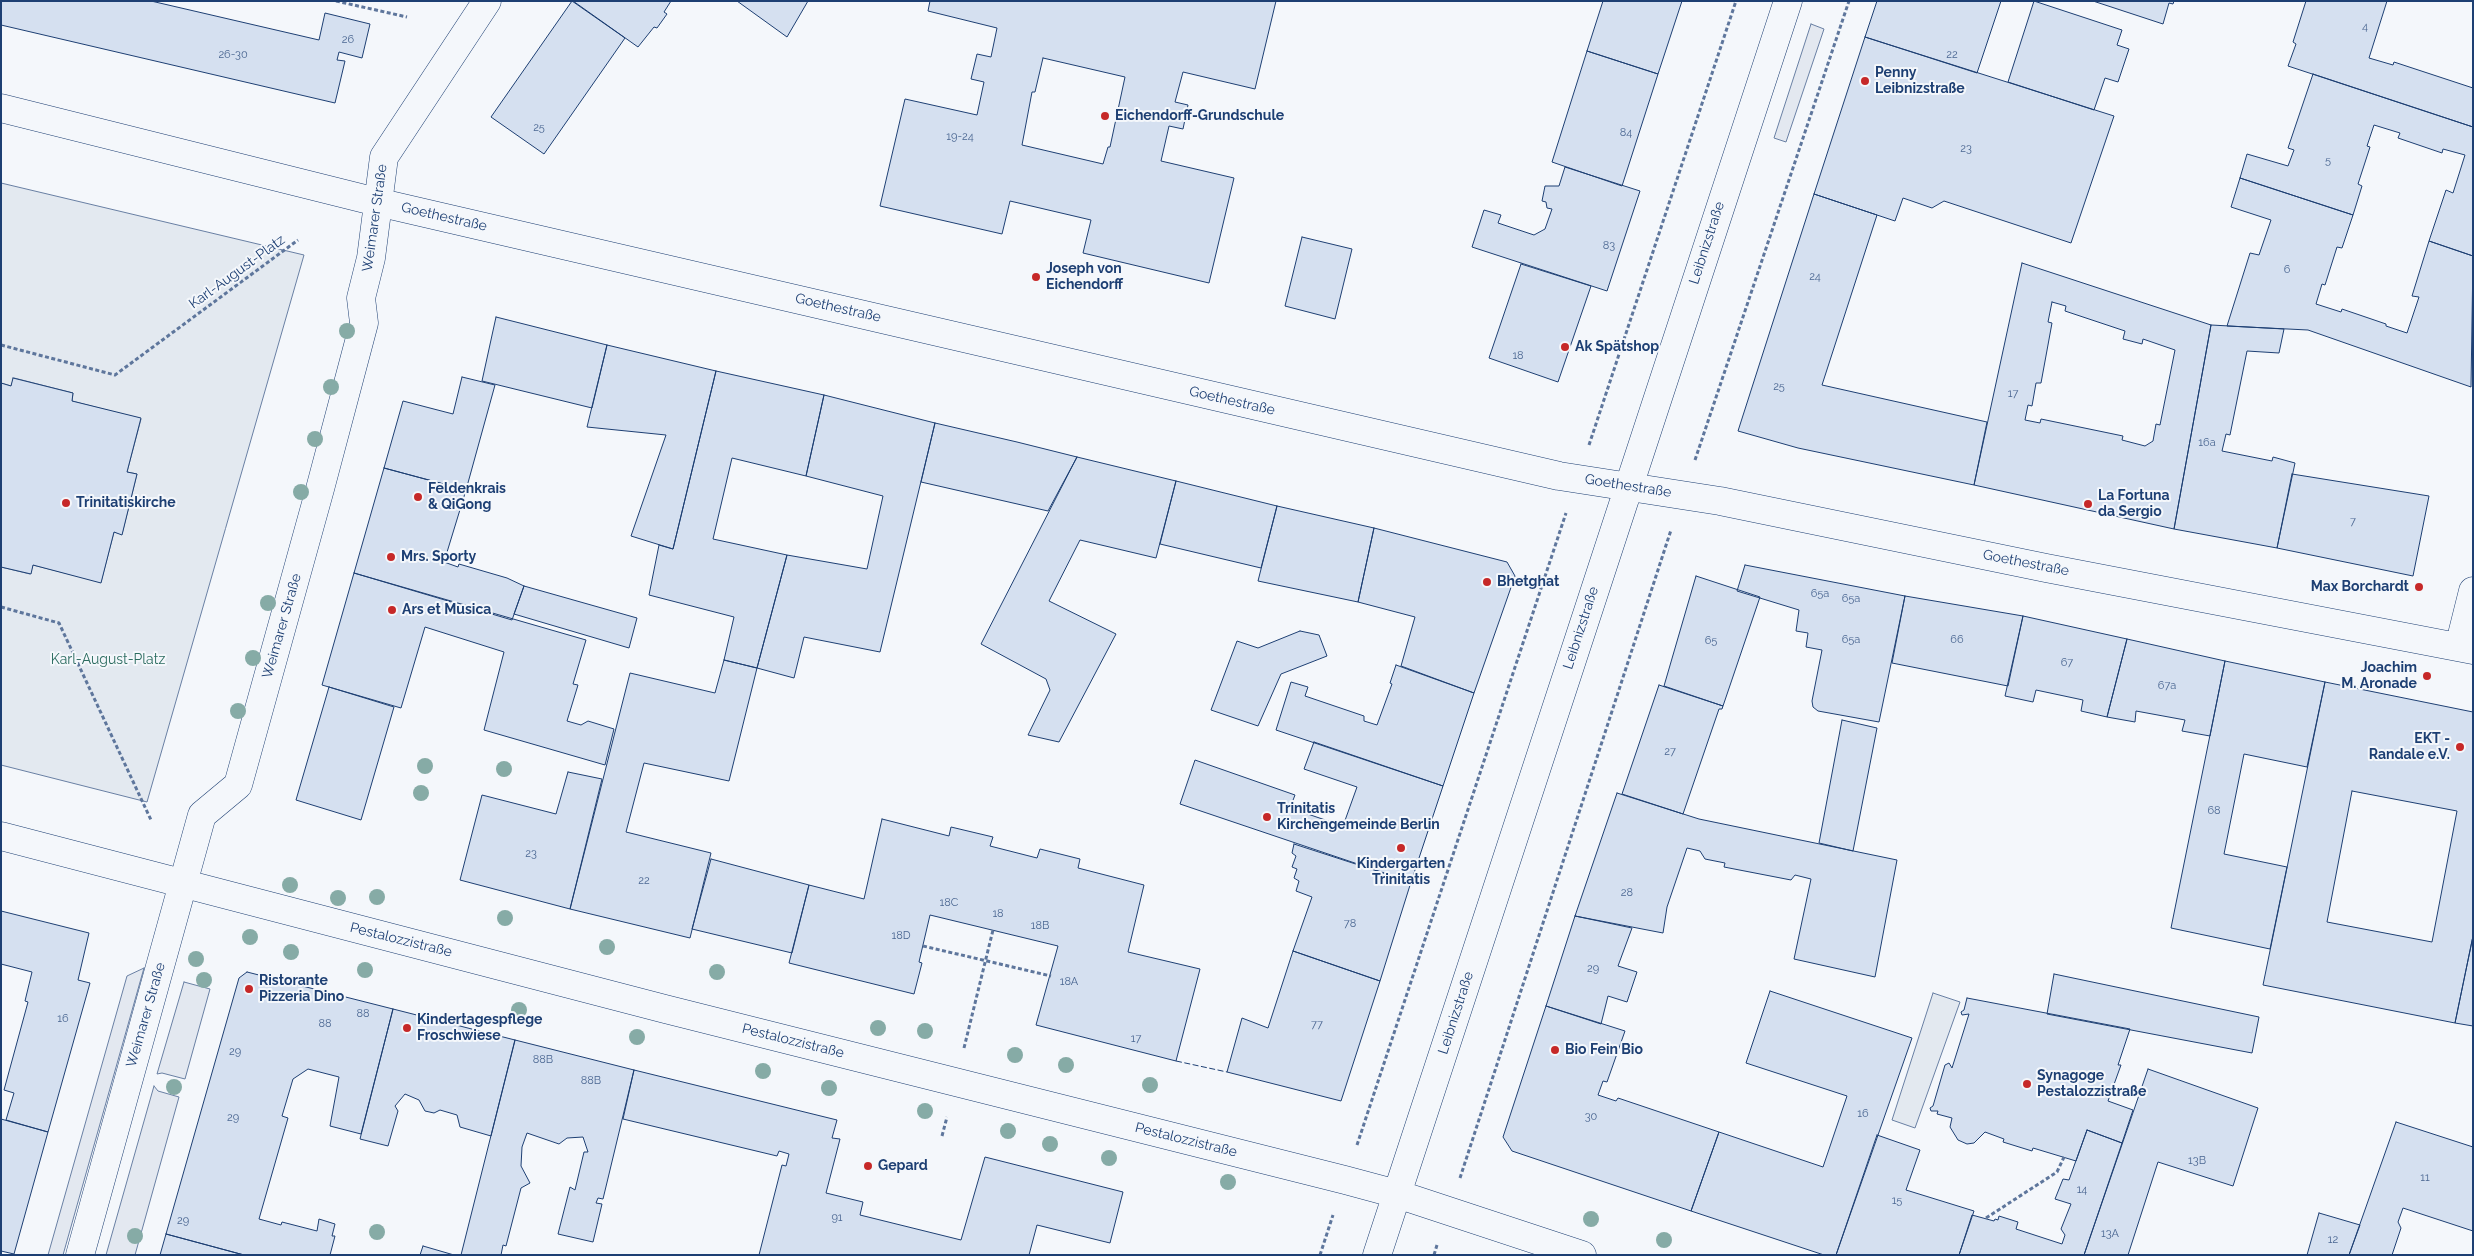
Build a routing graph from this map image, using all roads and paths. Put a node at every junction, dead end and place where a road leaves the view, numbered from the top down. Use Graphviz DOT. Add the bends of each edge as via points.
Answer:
graph roads {
  1 [pos="336,1"];
  2 [pos="487,1"];
  3 [pos="1736,1"];
  4 [pos="1788,1"];
  5 [pos="1849,1"];
  6 [pos="407,17"];
  7 [pos="1,108"];
  8 [pos="377,202"];
  9 [pos="298,240"];
  10 [pos="1,345"];
  11 [pos="1599,416"];
  12 [pos="1710,416"];
  13 [pos="1627,487"];
  14 [pos="1664,554"];
  15 [pos="1541,589"];
  16 [pos="2473,591"];
  17 [pos="1,607"];
  18 [pos="2466,649"];
  19 [pos="151,820"];
  20 [pos="1,836"];
  21 [pos="183,884"];
  22 [pos="993,930"];
  23 [pos="923,946"];
  24 [pos="986,960"];
  25 [pos="1051,976"];
  26 [pos="969,1028"];
  27 [pos="1354,1154"];
  28 [pos="2064,1157"];
  29 [pos="1461,1175"];
  30 [pos="1397,1194"];
  31 [pos="1332,1218"];
  32 [pos="1986,1218"];
  33 [pos="80,1255"];
  34 [pos="1320,1255"];
  35 [pos="1377,1255"];
  36 [pos="1582,1255"];
  1 -- 6 [label="path"];
  2 -- 8 [label="street, Weimarer Straße" via="384,157"];
  3 -- 11 [label="path"];
  4 -- 13 [label="street, Leibnizstraße"];
  5 -- 12 [label="path"];
  7 -- 8 [label="street, Goethestraße"];
  8 -- 13 [label="street, Goethestraße" via="1543,472"];
  8 -- 21 [label="street, Weimarer Straße" via="371,258 361,298 364,323 238,785 202,815"];
  9 -- 10 [label="path, Karl-August-Platz" via="115,375"];
  13 -- 18 [label="street, Goethestraße" via="1711,499"];
  13 -- 30 [label="street, Leibnizstraße"];
  14 -- 29 [label="path"];
  15 -- 27 [label="path"];
  16 -- 18 [label="street"];
  17 -- 19 [label="path" via="59,623"];
  20 -- 21 [label="street, Pestalozzistraße"];
  21 -- 30 [label="street, Pestalozzistraße"];
  21 -- 33 [label="street, Weimarer Straße"];
  22 -- 24 [label="path"];
  23 -- 24 [label="path"];
  24 -- 25 [label="path"];
  24 -- 26 [label="path"];
  28 -- 32 [label="path" via="2057,1172"];
  30 -- 35 [label="street, Leibnizstraße"];
  30 -- 36 [label="street, Pestalozzistraße"];
  31 -- 34 [label="path"];
}
